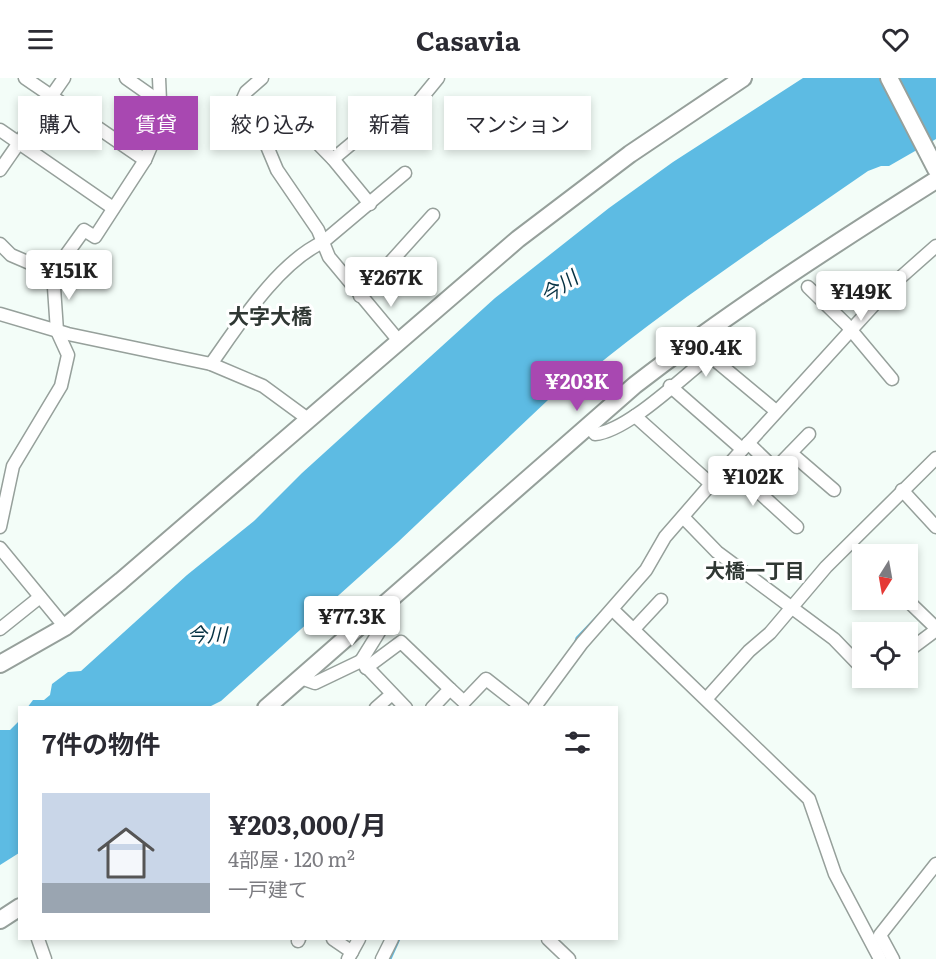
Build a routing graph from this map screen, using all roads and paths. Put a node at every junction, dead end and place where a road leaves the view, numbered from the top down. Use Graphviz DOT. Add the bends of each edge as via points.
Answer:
graph roads {
  1 [pos="25,78"];
  2 [pos="64,78"];
  3 [pos="126,78"];
  4 [pos="159,78"];
  5 [pos="243,78"];
  6 [pos="262,78"];
  7 [pos="438,78"];
  8 [pos="743,78"];
  9 [pos="889,78"];
  10 [pos="246,92"];
  11 [pos="52,96"];
  12 [pos="152,96"];
  13 [pos="160,96"];
  14 [pos="244,96"];
  15 [pos="0,130"];
  16 [pos="102,130"];
  17 [pos="18,142"];
  18 [pos="18,148"];
  19 [pos="30,150"];
  20 [pos="149,150"];
  21 [pos="269,150"];
  22 [pos="324,150"];
  23 [pos="333,159"];
  24 [pos="145,160"];
  25 [pos="934,165"];
  26 [pos="0,170"];
  27 [pos="405,173"];
  28 [pos="936,180"];
  29 [pos="370,204"];
  30 [pos="113,208"];
  31 [pos="433,215"];
  32 [pos="323,242"];
  33 [pos="0,244"];
  34 [pos="936,246"];
  35 [pos="53,273"];
  36 [pos="808,287"];
  37 [pos="360,296"];
  38 [pos="0,314"];
  39 [pos="57,331"];
  40 [pos="849,331"];
  41 [pos="399,341"];
  42 [pos="211,364"];
  43 [pos="891,379"];
  44 [pos="670,386"];
  45 [pos="776,411"];
  46 [pos="635,416"];
  47 [pos="309,419"];
  48 [pos="588,425"];
  49 [pos="809,434"];
  50 [pos="745,446"];
  51 [pos="791,453"];
  52 [pos="936,458"];
  53 [pos="728,465"];
  54 [pos="711,484"];
  55 [pos="834,490"];
  56 [pos="902,490"];
  57 [pos="683,517"];
  58 [pos="936,526"];
  59 [pos="0,527"];
  60 [pos="797,527"];
  61 [pos="0,548"];
  62 [pos="40,597"];
  63 [pos="660,600"];
  64 [pos="792,608"];
  65 [pos="379,609"];
  66 [pos="613,610"];
  67 [pos="917,610"];
  68 [pos="65,627"];
  69 [pos="0,629"];
  70 [pos="634,629"];
  71 [pos="936,629"];
  72 [pos="918,643"];
  73 [pos="852,658"];
  74 [pos="0,664"];
  75 [pos="363,665"];
  76 [pos="301,678"];
  77 [pos="450,689"];
  78 [pos="392,694"];
  79 [pos="707,698"];
  80 [pos="268,706"];
  81 [pos="378,706"];
  82 [pos="404,706"];
  83 [pos="434,706"];
  84 [pos="520,706"];
  85 [pos="535,706"];
  86 [pos="936,864"];
  87 [pos="18,909"];
  88 [pos="0,920"];
  89 [pos="38,940"];
  90 [pos="334,940"];
  91 [pos="358,940"];
  92 [pos="392,940"];
  93 [pos="549,940"];
  94 [pos="350,955"];
  95 [pos="45,959"];
  96 [pos="382,959"];
  97 [pos="569,959"];
  98 [pos="880,959"];
  99 [pos="893,959"];
  1 -- 11 [label="street"];
  2 -- 11 [label="street"];
  3 -- 12 [label="street"];
  4 -- 13 [label="street"];
  5 -- 10 [label="street"];
  6 -- 10 [label="street"];
  7 -- 23 [label="street" via="406,117 380,120"];
  8 -- 41 [label="street" via="569,199"];
  9 -- 25 [label="street"];
  10 -- 14 [label="street"];
  15 -- 17 [label="street"];
  16 -- 24 [label="street"];
  18 -- 26 [label="street"];
  19 -- 30 [label="street"];
  20 -- 24 [label="street"];
  21 -- 32 [label="street"];
  22 -- 23 [label="street"];
  23 -- 29 [label="street"];
  24 -- 30 [label="street"];
  27 -- 29 [label="street"];
  28 -- 48 [label="street" via="840,240 684,347"];
  29 -- 32 [label="street"];
  30 -- 35 [label="street" via="95,237 84,230"];
  31 -- 37 [label="street"];
  32 -- 37 [label="street"];
  32 -- 42 [label="street" via="285,269"];
  33 -- 35 [label="street" via="11,255"];
  34 -- 40 [label="street"];
  35 -- 39 [label="street"];
  36 -- 40 [label="street"];
  37 -- 41 [label="street"];
  38 -- 39 [label="street"];
  39 -- 42 [label="street"];
  39 -- 59 [label="street" via="68,355 61,386 13,466"];
  40 -- 43 [label="street"];
  40 -- 45 [label="street"];
  41 -- 47 [label="street"];
  42 -- 47 [label="street" via="263,386"];
  44 -- 45 [label="street" via="710,356"];
  44 -- 46 [label="street"];
  44 -- 50 [label="street"];
  45 -- 50 [label="street"];
  46 -- 48 [label="street" via="601,434 595,434"];
  46 -- 54 [label="street"];
  47 -- 68 [label="street"];
  48 -- 65 [label="street"];
  49 -- 51 [label="street"];
  50 -- 51 [label="street" via="775,470"];
  50 -- 53 [label="street"];
  51 -- 55 [label="street"];
  52 -- 56 [label="street"];
  53 -- 54 [label="street"];
  53 -- 60 [label="street"];
  54 -- 57 [label="street"];
  56 -- 58 [label="street"];
  56 -- 64 [label="street" via="826,567"];
  57 -- 64 [label="street" via="717,552"];
  57 -- 66 [label="street"];
  61 -- 62 [label="street"];
  62 -- 68 [label="street"];
  62 -- 69 [label="street"];
  63 -- 70 [label="street"];
  64 -- 73 [label="street"];
  64 -- 79 [label="street"];
  65 -- 75 [label="street" via="387,619"];
  65 -- 76 [label="street"];
  66 -- 70 [label="street"];
  66 -- 85 [label="street" via="582,643"];
  67 -- 71 [label="street"];
  68 -- 74 [label="street"];
  70 -- 79 [label="street"];
  71 -- 72 [label="street"];
  75 -- 76 [label="street" via="315,683"];
  75 -- 77 [label="street" via="401,642"];
  75 -- 78 [label="street"];
  76 -- 80 [label="street"];
  77 -- 83 [label="street"];
  77 -- 84 [label="street" via="464,702 486,679"];
  78 -- 81 [label="street"];
  78 -- 82 [label="street"];
  79 -- 98 [label="street" via="809,798 835,874"];
  86 -- 99 [label="street" via="880,935"];
  87 -- 88 [label="street"];
  89 -- 95 [label="street"];
  90 -- 94 [label="street"];
  91 -- 94 [label="street"];
  92 -- 96 [label="street"];
  93 -- 97 [label="street"];
}
